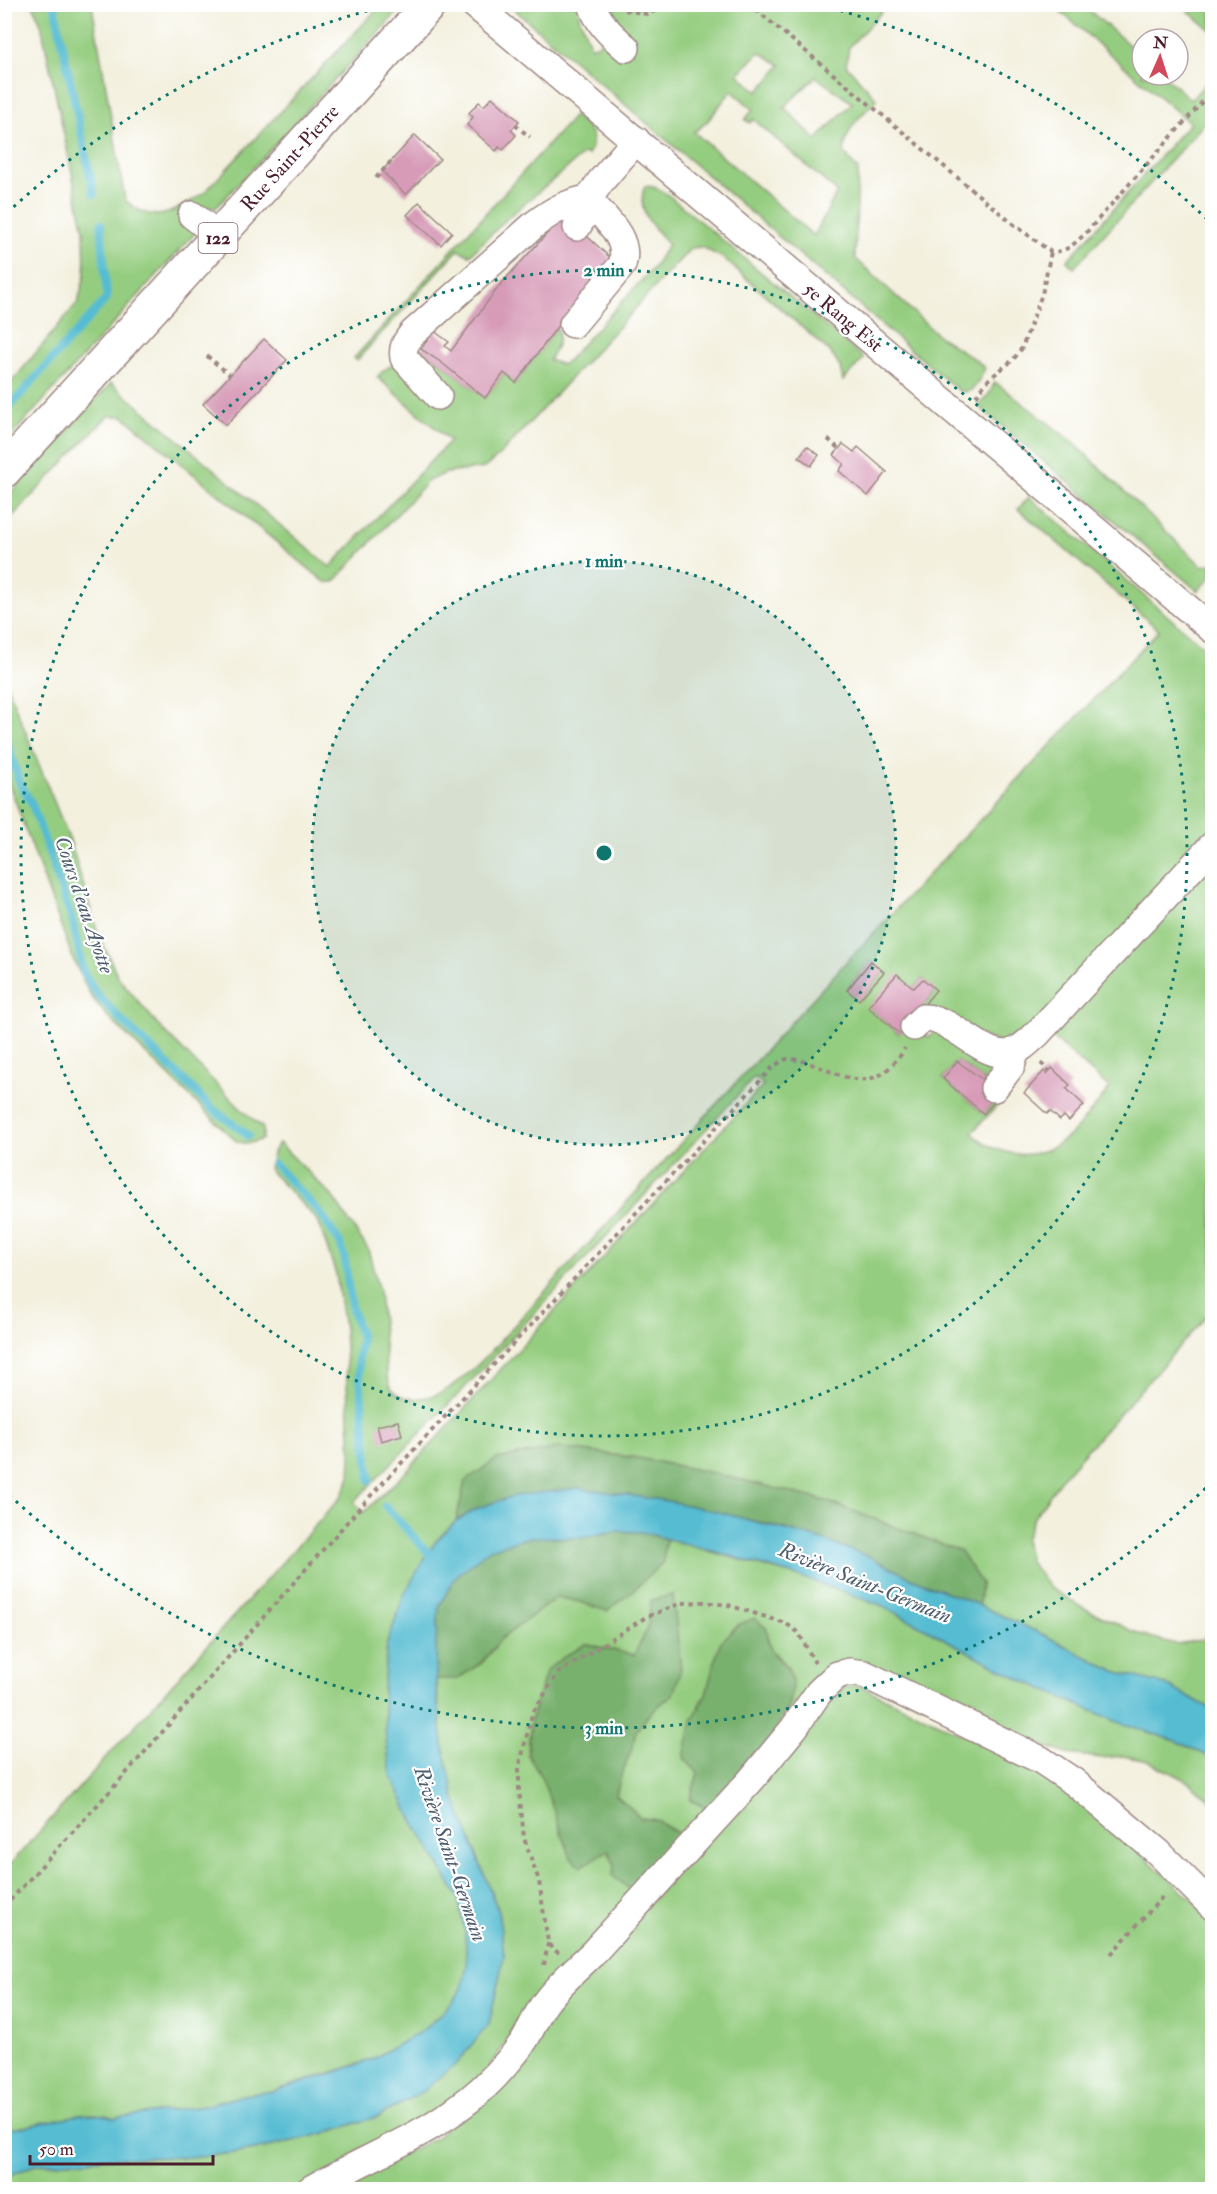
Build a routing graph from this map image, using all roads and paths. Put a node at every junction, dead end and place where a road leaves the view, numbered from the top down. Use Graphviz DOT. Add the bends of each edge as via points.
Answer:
graph roads {
  1 [pos="430,4"];
  2 [pos="673,4"];
  3 [pos="749,4"];
  4 [pos="483,7"];
  5 [pos="593,8"];
  6 [pos="626,48"];
  7 [pos="1212,91"];
  8 [pos="515,125"];
  9 [pos="530,137"];
  10 [pos="636,140"];
  11 [pos="394,158"];
  12 [pos="376,178"];
  13 [pos="588,199"];
  14 [pos="192,215"];
  15 [pos="577,227"];
  16 [pos="219,236"];
  17 [pos="1052,252"];
  18 [pos="573,324"];
  19 [pos="207,356"];
  20 [pos="230,375"];
  21 [pos="438,396"];
  22 [pos="957,413"];
  23 [pos="828,439"];
  24 [pos="839,449"];
  25 [pos="4,471"];
  26 [pos="1212,629"];
  27 [pos="1212,846"];
  28 [pos="914,1027"];
  29 [pos="1016,1050"];
  30 [pos="994,1088"];
  31 [pos="828,1683"];
  32 [pos="1182,1875"];
  33 [pos="1212,1906"];
  34 [pos="4,1907"];
  35 [pos="1111,1954"];
  36 [pos="585,1960"];
  37 [pos="311,2189"];
  1 -- 16 [label="main road, Rue Saint-Pierre / 122"];
  2 -- 5 [label="path" via="647,14"];
  3 -- 17 [label="path"];
  4 -- 10 [label="street, 5e Rang Est"];
  5 -- 6 [label="street" via="609,33"];
  7 -- 17 [label="path" via="1085,234 1069,249"];
  8 -- 9 [label="path"];
  10 -- 13 [label="street"];
  10 -- 22 [label="street, 5e Rang Est"];
  11 -- 12 [label="path"];
  13 -- 15 [label="street"];
  13 -- 18 [label="street" via="621,237 625,249 622,265"];
  13 -- 21 [label="street" via="556,208 534,224 405,343 404,358"];
  14 -- 16 [label="street"];
  16 -- 25 [label="main road, Rue Saint-Pierre / 122"];
  17 -- 22 [label="path" via="1022,348"];
  19 -- 20 [label="path"];
  22 -- 26 [label="street, 5e Rang Est"];
  23 -- 24 [label="path"];
  27 -- 29 [label="street" via="1037,1034"];
  28 -- 29 [label="street" via="922,1018 932,1018 997,1053"];
  28 -- 34 [label="path" via="902,1055 886,1072 870,1079 837,1075 797,1060 785,1059 772,1068 363,1504"];
  29 -- 30 [label="street" via="1011,1066"];
  31 -- 32 [label="street" via="837,1675 864,1674 1041,1760 1074,1782"];
  31 -- 36 [label="street" via="751,1780"];
  31 -- 36 [label="path" via="798,1632 785,1623 728,1605 703,1602 682,1603 646,1617 558,1672 532,1714 519,1768 519,1790 524,1838 539,1881 548,1942 563,1956"];
  32 -- 33 [label="street"];
  32 -- 35 [label="path"];
  36 -- 37 [label="street" via="543,2005 524,2041 495,2076 462,2106 435,2125"];
}
